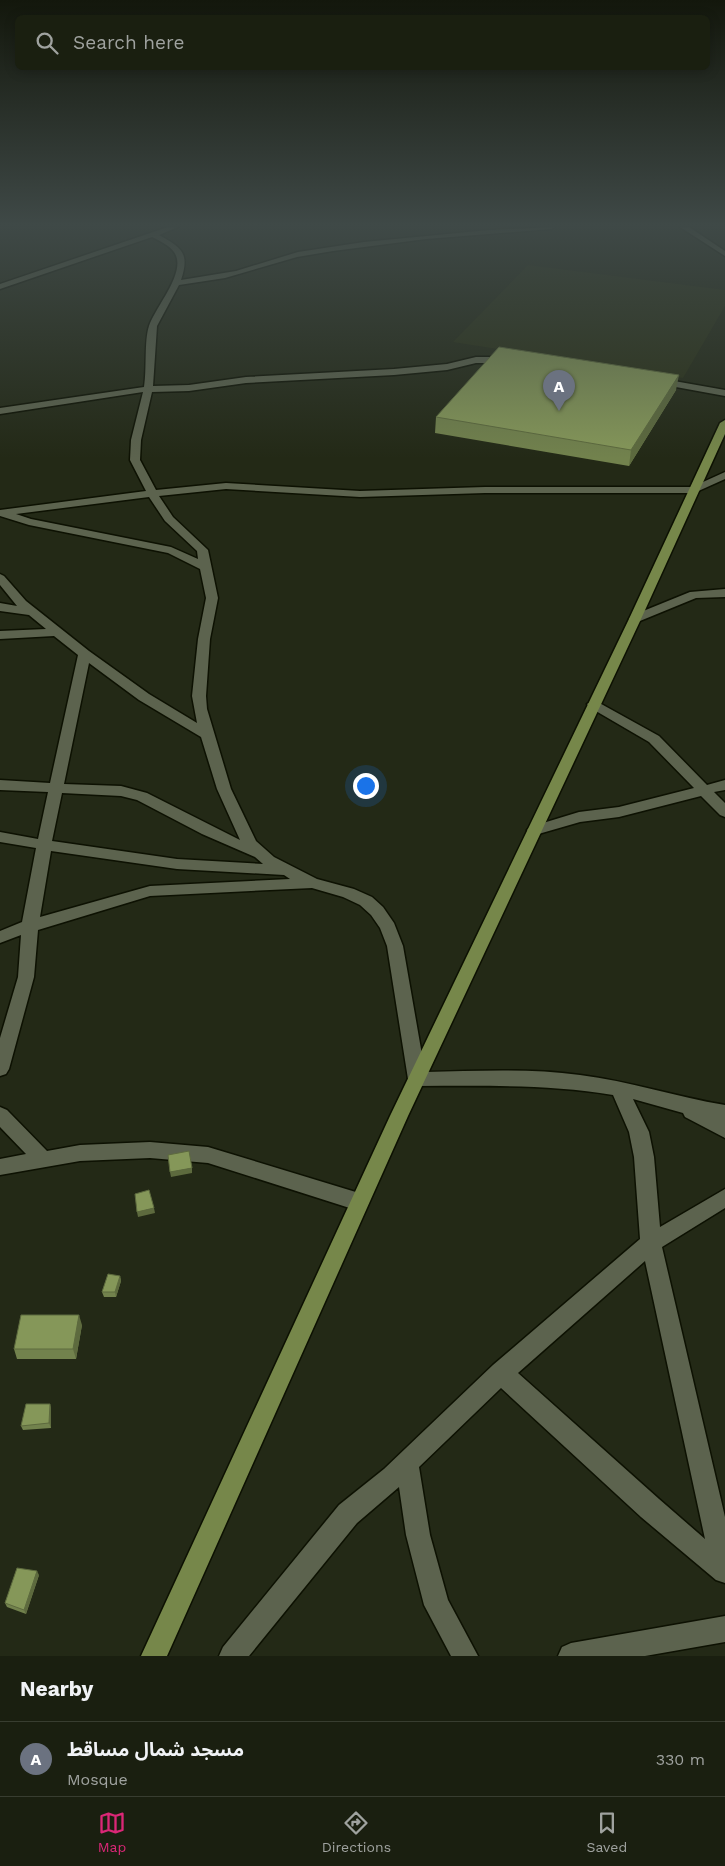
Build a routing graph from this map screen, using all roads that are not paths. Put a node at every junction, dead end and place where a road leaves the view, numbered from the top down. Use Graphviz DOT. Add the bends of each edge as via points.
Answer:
graph roads {
  1 [pos="165,304"];
  2 [pos="518,360"];
  3 [pos="645,379"];
  4 [pos="148,390"];
  5 [pos="725,393"];
  6 [pos="0,411"];
  7 [pos="725,423"];
  8 [pos="725,475"];
  9 [pos="694,490"];
  10 [pos="152,493"];
  11 [pos="1,513"];
  12 [pos="206,567"];
  13 [pos="0,578"];
  14 [pos="725,593"];
  15 [pos="0,607"];
  16 [pos="32,612"];
  17 [pos="634,619"];
  18 [pos="58,632"];
  19 [pos="0,635"];
  20 [pos="86,654"];
  21 [pos="594,704"];
  22 [pos="208,735"];
  23 [pos="0,785"];
  24 [pos="725,786"];
  25 [pos="56,788"];
  26 [pos="706,791"];
  27 [pos="725,812"];
  28 [pos="534,830"];
  29 [pos="0,837"];
  30 [pos="44,845"];
  31 [pos="258,853"];
  32 [pos="288,870"];
  33 [pos="312,883"];
  34 [pos="30,926"];
  35 [pos="0,937"];
  36 [pos="0,1069"];
  37 [pos="417,1079"];
  38 [pos="619,1088"];
  39 [pos="680,1105"];
  40 [pos="725,1113"];
  41 [pos="0,1115"];
  42 [pos="725,1130"];
  43 [pos="43,1160"];
  44 [pos="0,1167"];
  45 [pos="725,1198"];
  46 [pos="359,1202"];
  47 [pos="651,1243"];
  48 [pos="501,1373"];
  49 [pos="407,1463"];
  50 [pos="725,1571"];
  51 [pos="725,1629"];
  52 [pos="154,1656"];
  53 [pos="232,1656"];
  54 [pos="465,1656"];
  55 [pos="570,1656"];
  1 -- 4 [label="street" via="153,326"];
  2 -- 4 [label="street" via="476,360 447,367 394,372 246,380"];
  3 -- 5 [label="street"];
  4 -- 6 [label="street"];
  4 -- 10 [label="street" via="136,440 135,460"];
  7 -- 9 [label="highway"];
  8 -- 9 [label="street"];
  9 -- 10 [label="street" via="485,490 360,494 226,486"];
  9 -- 17 [label="highway"];
  10 -- 11 [label="street"];
  10 -- 12 [label="street" via="169,518 202,550"];
  11 -- 12 [label="street" via="28,522 164,548"];
  12 -- 22 [label="street" via="212,598 204,639 199,696"];
  13 -- 16 [label="street"];
  14 -- 17 [label="street" via="694,595"];
  15 -- 16 [label="street"];
  16 -- 18 [label="street"];
  17 -- 21 [label="highway"];
  18 -- 19 [label="street"];
  18 -- 20 [label="street"];
  20 -- 22 [label="street" via="144,697"];
  20 -- 25 [label="street"];
  21 -- 26 [label="street" via="654,739"];
  21 -- 28 [label="highway"];
  22 -- 31 [label="street" via="224,790 250,844"];
  23 -- 25 [label="street"];
  24 -- 26 [label="street"];
  25 -- 30 [label="street"];
  25 -- 31 [label="street" via="140,795"];
  26 -- 27 [label="street"];
  26 -- 28 [label="street" via="618,812 579,817"];
  28 -- 37 [label="highway"];
  29 -- 30 [label="street"];
  30 -- 32 [label="street" via="243,870"];
  30 -- 34 [label="street"];
  31 -- 32 [label="street"];
  32 -- 33 [label="street"];
  33 -- 34 [label="street" via="150,891"];
  33 -- 37 [label="street" via="366,901 388,926 396,946"];
  34 -- 35 [label="street"];
  34 -- 36 [label="street" via="26,977"];
  37 -- 38 [label="street" via="522,1078"];
  37 -- 46 [label="highway"];
  38 -- 39 [label="street"];
  38 -- 47 [label="street" via="639,1132"];
  39 -- 40 [label="street"];
  39 -- 42 [label="street"];
  41 -- 43 [label="street"];
  43 -- 44 [label="street"];
  43 -- 46 [label="street" via="80,1153 150,1150 208,1155"];
  45 -- 47 [label="street"];
  46 -- 52 [label="highway"];
  47 -- 48 [label="street"];
  47 -- 50 [label="street"];
  48 -- 49 [label="street"];
  48 -- 50 [label="street"];
  49 -- 53 [label="street" via="348,1514"];
  49 -- 54 [label="street" via="418,1535 436,1604"];
  51 -- 55 [label="street"];
}
